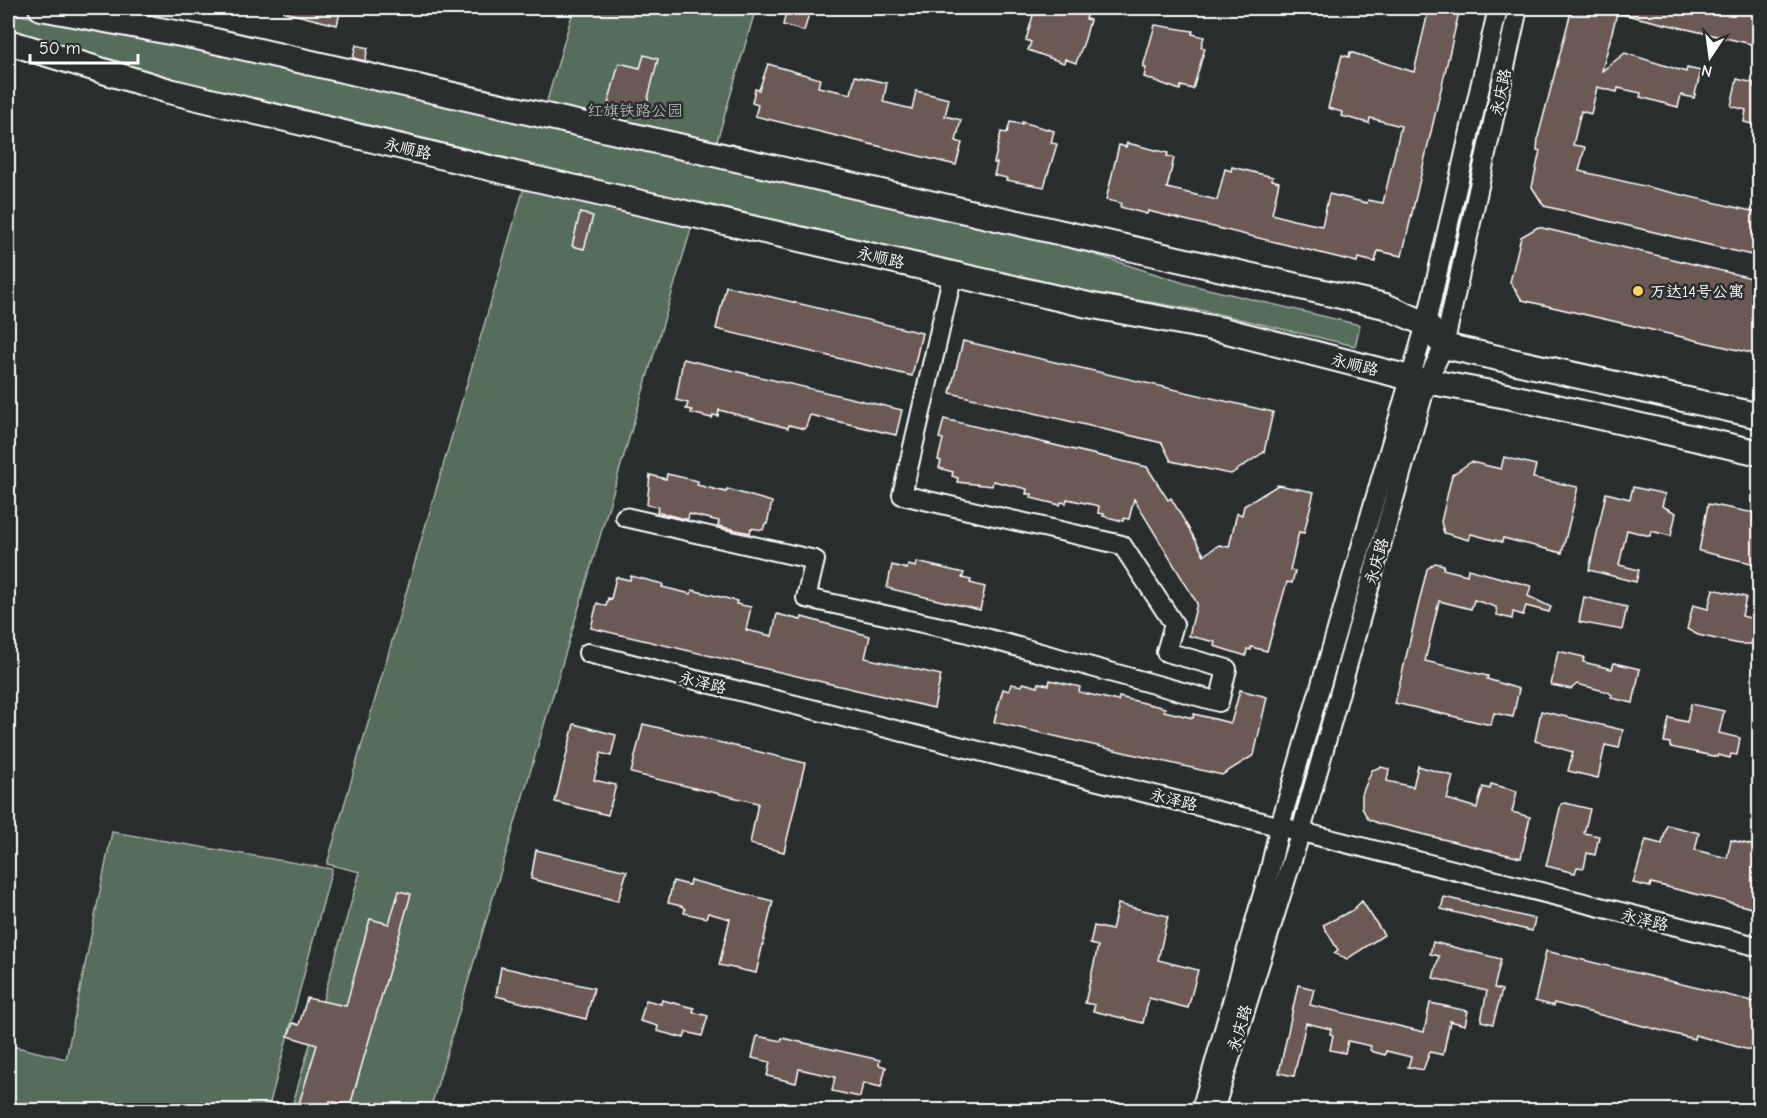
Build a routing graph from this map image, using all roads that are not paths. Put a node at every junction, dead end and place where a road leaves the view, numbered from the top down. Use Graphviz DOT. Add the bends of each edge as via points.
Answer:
graph roads {
  1 [pos="48,8"];
  2 [pos="1498,8"];
  3 [pos="1518,8"];
  4 [pos="10,43"];
  5 [pos="953,273"];
  6 [pos="1426,324"];
  7 [pos="1444,346"];
  8 [pos="1419,379"];
  9 [pos="1760,416"];
  10 [pos="1760,453"];
  11 [pos="625,517"];
  12 [pos="588,653"];
  13 [pos="1280,825"];
  14 [pos="1301,831"];
  15 [pos="1760,947"];
  16 [pos="1201,1110"];
  17 [pos="1214,1110"];
  1 -- 6 [label="main road" via="197,37 1374,303"];
  2 -- 6 [label="street, 永庆路"];
  3 -- 7 [label="street, 永庆路"];
  4 -- 5 [label="main road, 永顺路" via="169,92"];
  5 -- 8 [label="main road, 永顺路" via="1088,306 1223,330"];
  5 -- 11 [label="street" via="902,495 1122,545 1173,624 1166,652 1227,669 1219,702 964,632 807,598 815,560"];
  6 -- 7 [label="main road"];
  6 -- 8 [label="street, 永庆路"];
  7 -- 8 [label="street, 永庆路"];
  7 -- 9 [label="main road"];
  8 -- 10 [label="main road, 永顺路"];
  8 -- 13 [label="street, 永庆路"];
  8 -- 14 [label="street, 永庆路"];
  12 -- 13 [label="street, 永泽路"];
  13 -- 14 [label="street, 永泽路"];
  13 -- 16 [label="street, 永庆路"];
  14 -- 15 [label="street, 永泽路"];
  14 -- 17 [label="street, 永庆路"];
}
